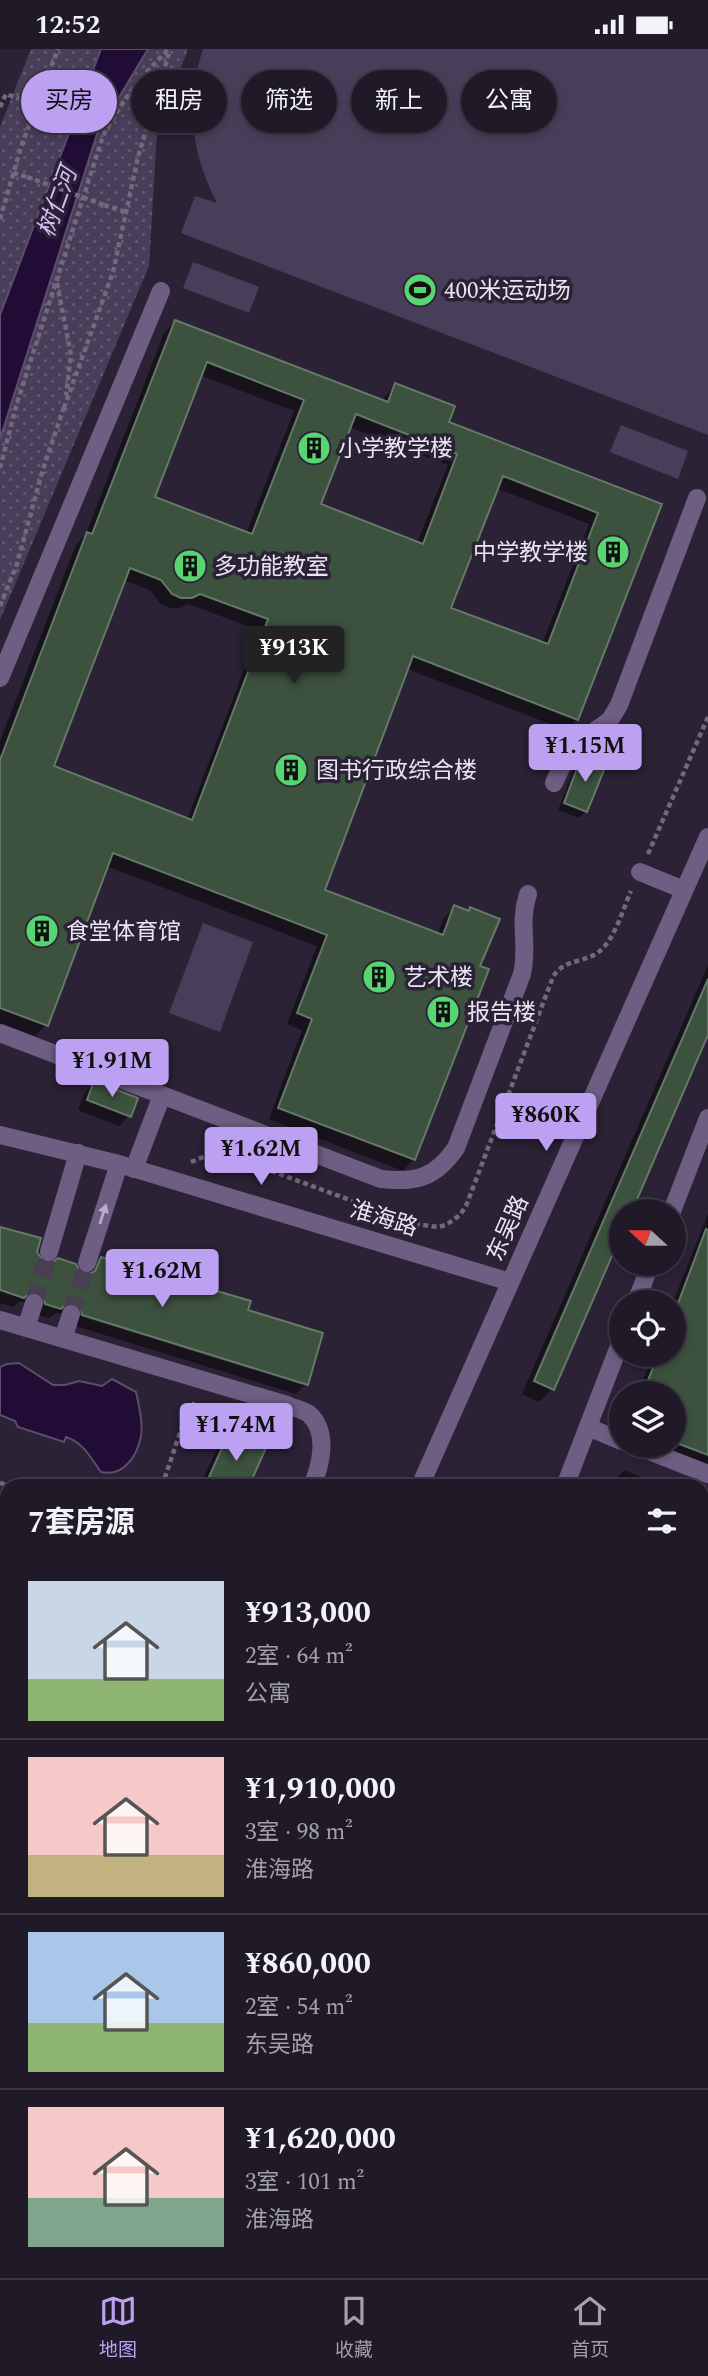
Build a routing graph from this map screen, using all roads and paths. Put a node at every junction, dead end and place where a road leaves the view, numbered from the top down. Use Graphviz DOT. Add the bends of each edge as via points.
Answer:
graph roads {
  1 [pos="58,49"];
  2 [pos="169,49"];
  3 [pos="50,70"];
  4 [pos="21,99"];
  5 [pos="0,107"];
  6 [pos="27,133"];
  7 [pos="13,173"];
  8 [pos="126,212"];
  9 [pos="0,219"];
  10 [pos="56,281"];
  11 [pos="160,291"];
  12 [pos="64,408"];
  13 [pos="0,468"];
  14 [pos="697,498"];
  15 [pos="0,606"];
  16 [pos="0,678"];
  17 [pos="554,783"];
  18 [pos="706,845"];
  19 [pos="640,872"];
  20 [pos="684,890"];
  21 [pos="528,894"];
  22 [pos="0,1033"];
  23 [pos="162,1095"];
  24 [pos="708,1118"];
  25 [pos="0,1135"];
  26 [pos="78,1153"];
  27 [pos="701,1158"];
  28 [pos="126,1166"];
  29 [pos="679,1199"];
  30 [pos="49,1252"];
  31 [pos="87,1263"];
  32 [pos="510,1282"];
  33 [pos="34,1303"];
  34 [pos="71,1314"];
  35 [pos="0,1320"];
  36 [pos="26,1328"];
  37 [pos="63,1339"];
  38 [pos="611,1367"];
  39 [pos="205,1381"];
  40 [pos="588,1427"];
  41 [pos="609,1435"];
  42 [pos="667,1458"];
  43 [pos="708,1474"];
  44 [pos="164,1479"];
  45 [pos="314,1479"];
  46 [pos="423,1479"];
  47 [pos="568,1479"];
  1 -- 3 [label="path"];
  2 -- 8 [label="path"];
  2 -- 10 [label="path" via="122,101 103,137"];
  4 -- 5 [label="path" via="6,94"];
  6 -- 7 [label="path"];
  7 -- 8 [label="path, bridge"];
  7 -- 9 [label="path"];
  8 -- 12 [label="path" via="110,282"];
  10 -- 12 [label="path" via="71,355"];
  10 -- 13 [label="path"];
  11 -- 16 [label="street"];
  12 -- 15 [label="path"];
  14 -- 17 [label="street" via="619,705 610,720 575,745"];
  18 -- 20 [label="street, 东吴路"];
  19 -- 20 [label="street"];
  20 -- 32 [label="street, 东吴路"];
  21 -- 23 [label="street" via="522,910 526,961 522,974 456,1148 430,1174 406,1181 381,1179"];
  22 -- 23 [label="street"];
  23 -- 28 [label="street"];
  24 -- 27 [label="street"];
  25 -- 26 [label="street, 淮海路"];
  26 -- 28 [label="street, 淮海路"];
  26 -- 30 [label="street"];
  27 -- 29 [label="street"];
  31 -- 28 [label="street, one-way"];
  28 -- 32 [label="street, 淮海路"];
  32 -- 46 [label="street, 东吴路"];
  33 -- 36 [label="street"];
  34 -- 37 [label="street"];
  35 -- 36 [label="street"];
  36 -- 37 [label="street"];
  37 -- 39 [label="street"];
  38 -- 40 [label="street"];
  39 -- 44 [label="path" via="182,1427"];
  39 -- 45 [label="street" via="309,1415 320,1434 322,1456"];
  40 -- 41 [label="street"];
  40 -- 47 [label="street"];
  42 -- 43 [label="street"];
}
